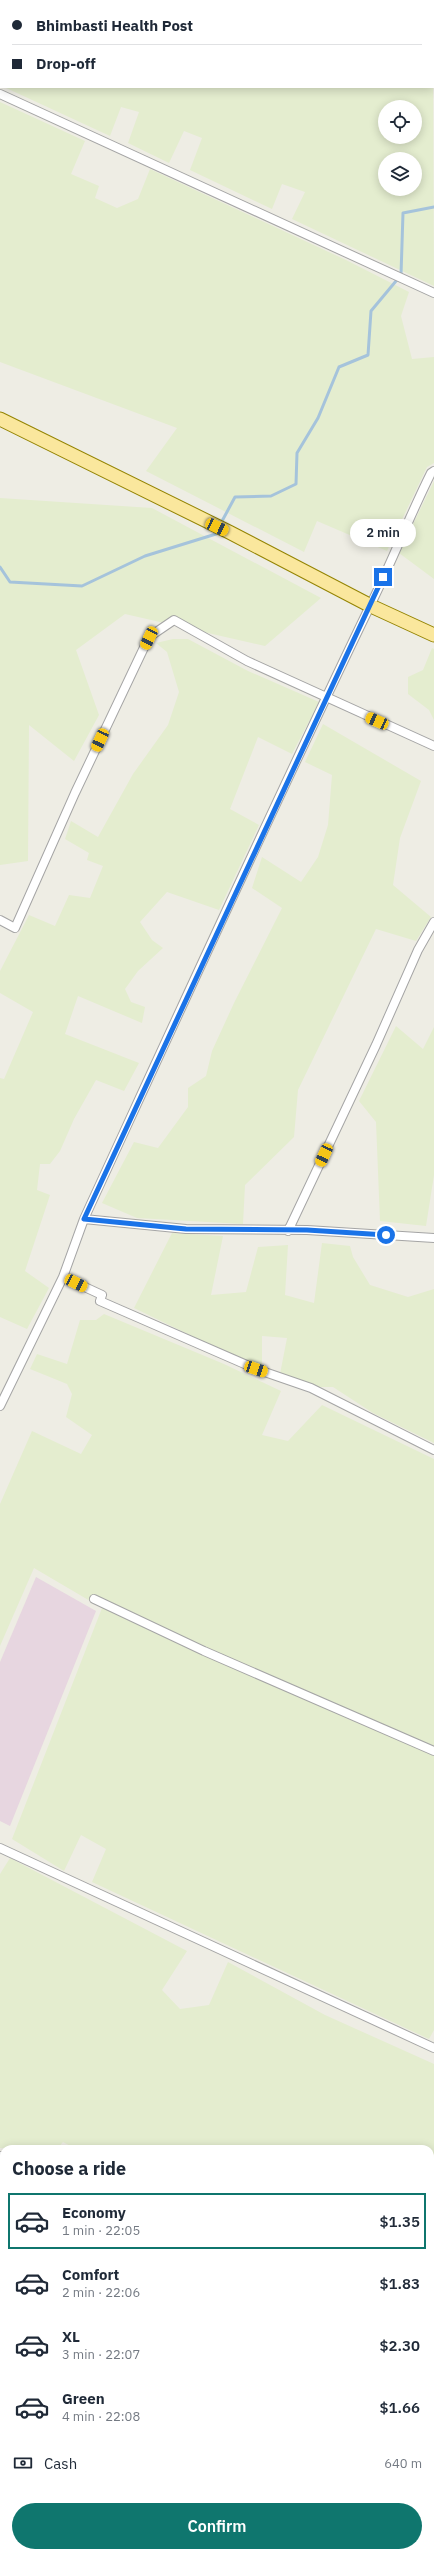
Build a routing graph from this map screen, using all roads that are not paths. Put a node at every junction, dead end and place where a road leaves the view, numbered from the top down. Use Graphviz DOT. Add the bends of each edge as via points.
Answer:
graph roads {
  1 [pos="0,94"];
  2 [pos="434,293"];
  3 [pos="0,419"];
  4 [pos="434,471"];
  5 [pos="371,606"];
  6 [pos="434,635"];
  7 [pos="325,697"];
  8 [pos="434,746"];
  9 [pos="0,920"];
  10 [pos="434,922"];
  11 [pos="84,1219"];
  12 [pos="288,1231"];
  13 [pos="434,1238"];
  14 [pos="63,1277"];
  15 [pos="0,1406"];
  16 [pos="434,1450"];
  17 [pos="94,1599"];
  18 [pos="434,1751"];
  19 [pos="0,1848"];
  20 [pos="434,2048"];
  1 -- 2 [label="street" via="384,270 409,284"];
  3 -- 5 [label="main road" via="225,530"];
  4 -- 5 [label="street" via="407,520"];
  5 -- 6 [label="main road"];
  5 -- 7 [label="street"];
  7 -- 8 [label="street"];
  7 -- 9 [label="street" via="246,661 174,620 149,638 75,793 15,928"];
  7 -- 11 [label="street"];
  10 -- 12 [label="street" via="418,950"];
  11 -- 12 [label="street" via="186,1229"];
  11 -- 14 [label="street"];
  12 -- 13 [label="street"];
  14 -- 15 [label="street"];
  14 -- 16 [label="street" via="102,1296 100,1301 256,1369 311,1388"];
  17 -- 18 [label="street" via="204,1652"];
  19 -- 20 [label="street"];
}
